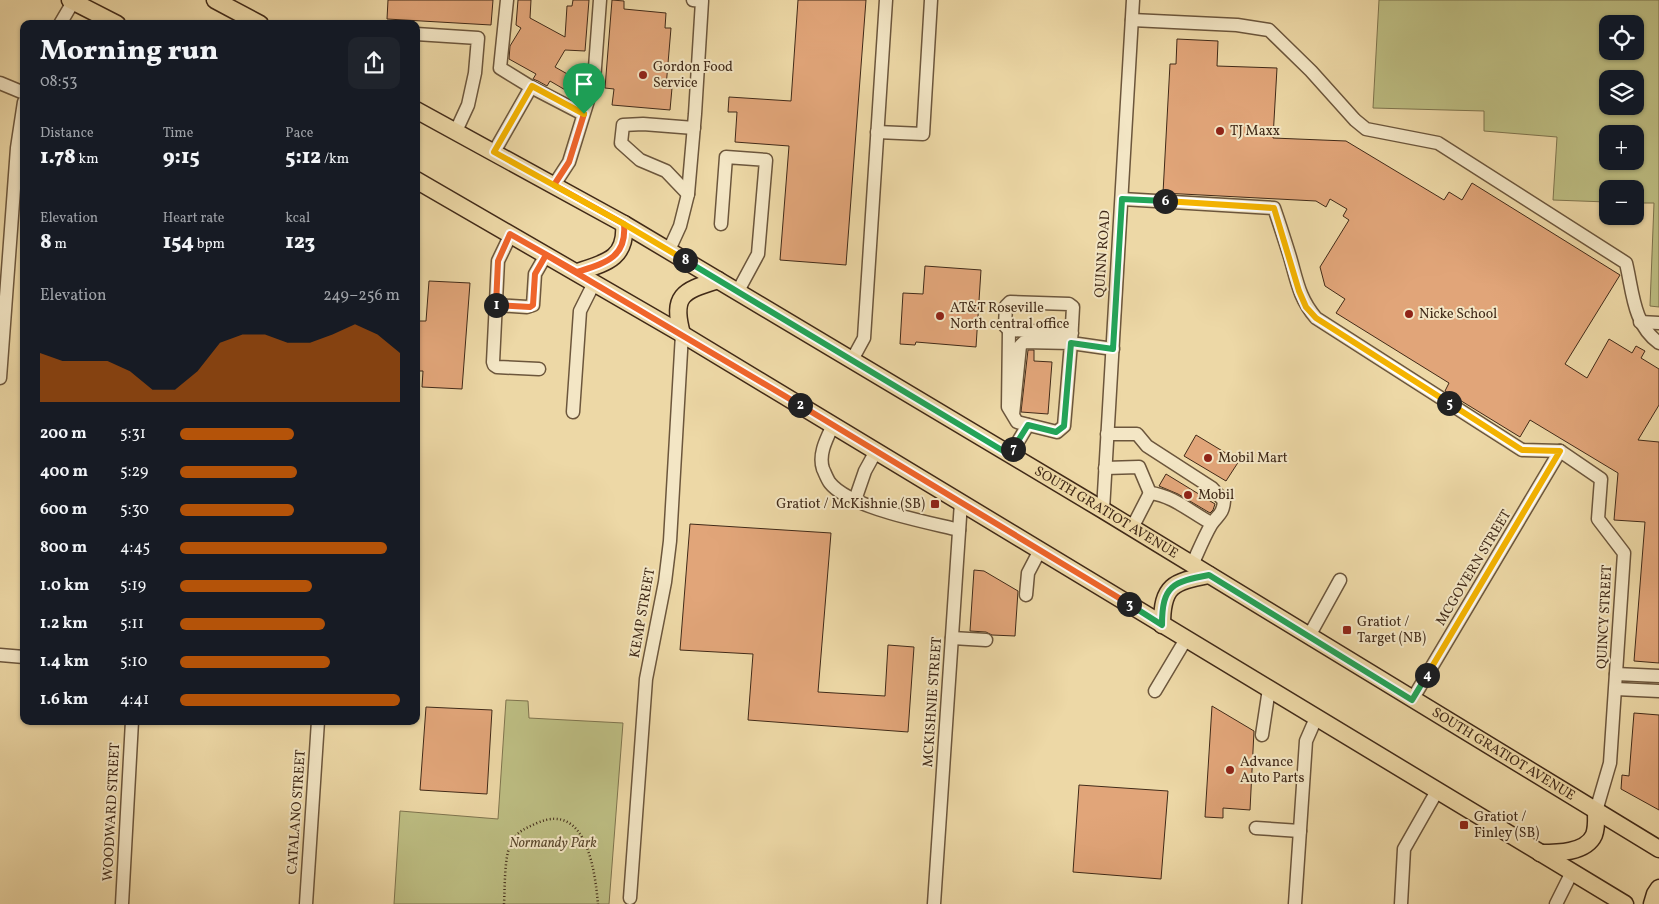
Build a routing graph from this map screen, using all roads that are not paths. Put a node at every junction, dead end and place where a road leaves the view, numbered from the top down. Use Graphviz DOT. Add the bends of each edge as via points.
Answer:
graph roads {
  1 [pos="215,0"];
  2 [pos="507,0"];
  3 [pos="600,0"];
  4 [pos="693,0"];
  5 [pos="886,0"];
  6 [pos="931,0"];
  7 [pos="1133,0"];
  8 [pos="72,1"];
  9 [pos="237,5"];
  10 [pos="62,20"];
  11 [pos="109,20"];
  12 [pos="255,20"];
  13 [pos="1132,20"];
  14 [pos="420,34"];
  15 [pos="0,84"];
  16 [pos="532,86"];
  17 [pos="20,92"];
  18 [pos="420,112"];
  19 [pos="584,114"];
  20 [pos="20,128"];
  21 [pos="694,128"];
  22 [pos="456,131"];
  23 [pos="878,132"];
  24 [pos="494,152"];
  25 [pos="420,182"];
  26 [pos="554,185"];
  27 [pos="688,194"];
  28 [pos="1122,199"];
  29 [pos="624,224"];
  30 [pos="721,224"];
  31 [pos="510,234"];
  32 [pos="669,250"];
  33 [pos="546,255"];
  34 [pos="577,272"];
  35 [pos="718,280"];
  36 [pos="594,283"];
  37 [pos="738,292"];
  38 [pos="496,305"];
  39 [pos="1640,322"];
  40 [pos="1659,324"];
  41 [pos="1010,330"];
  42 [pos="682,334"];
  43 [pos="1072,338"];
  44 [pos="1659,343"];
  45 [pos="1113,349"];
  46 [pos="852,360"];
  47 [pos="539,370"];
  48 [pos="0,378"];
  49 [pos="573,412"];
  50 [pos="1013,415"];
  51 [pos="833,425"];
  52 [pos="1028,425"];
  53 [pos="1107,434"];
  54 [pos="1147,446"];
  55 [pos="876,451"];
  56 [pos="1560,451"];
  57 [pos="1010,455"];
  58 [pos="1139,467"];
  59 [pos="1105,468"];
  60 [pos="1150,493"];
  61 [pos="855,500"];
  62 [pos="960,502"];
  63 [pos="1103,510"];
  64 [pos="1212,523"];
  65 [pos="1132,528"];
  66 [pos="959,530"];
  67 [pos="1040,550"];
  68 [pos="1192,565"];
  69 [pos="1209,575"];
  70 [pos="1340,580"];
  71 [pos="1026,595"];
  72 [pos="1162,625"];
  73 [pos="1309,636"];
  74 [pos="952,638"];
  75 [pos="1186,639"];
  76 [pos="986,640"];
  77 [pos="0,655"];
  78 [pos="20,657"];
  79 [pos="1616,674"];
  80 [pos="1659,676"];
  81 [pos="1269,689"];
  82 [pos="1616,689"];
  83 [pos="1155,691"];
  84 [pos="1659,691"];
  85 [pos="1412,700"];
  86 [pos="1316,718"];
  87 [pos="132,725"];
  88 [pos="318,725"];
  89 [pos="1262,735"];
  90 [pos="1437,791"];
  91 [pos="1596,811"];
  92 [pos="1256,828"];
  93 [pos="1300,831"];
  94 [pos="1657,845"];
  95 [pos="1540,853"];
  96 [pos="1572,872"];
  97 [pos="1659,888"];
  98 [pos="630,898"];
  99 [pos="122,904"];
  100 [pos="306,904"];
  101 [pos="934,904"];
  102 [pos="1295,904"];
  103 [pos="1400,904"];
  104 [pos="1556,904"];
  105 [pos="1625,904"];
  106 [pos="1652,904"];
  1 -- 9 [label="main road"];
  2 -- 16 [label="street" via="500,68"];
  3 -- 19 [label="street" via="594,81"];
  4 -- 21 [label="street" via="702,1"];
  5 -- 23 [label="street"];
  6 -- 23 [label="street" via="923,134"];
  7 -- 13 [label="street, QUINN ROAD"];
  8 -- 10 [label="street"];
  8 -- 11 [label="main road"];
  9 -- 12 [label="main road"];
  13 -- 28 [label="street, QUINN ROAD"];
  13 -- 39 [label="street" via="1237,25 1268,30 1366,129 1438,143 1626,263"];
  14 -- 22 [label="street" via="478,38 476,73 468,105"];
  15 -- 17 [label="street"];
  16 -- 19 [label="street"];
  16 -- 24 [label="street"];
  18 -- 22 [label="main road, SOUTH GRATIOT AVENUE"];
  19 -- 26 [label="street" via="569,162"];
  20 -- 48 [label="street"];
  21 -- 27 [label="street"];
  21 -- 27 [label="street" via="623,125 621,143 640,160 666,171"];
  22 -- 24 [label="main road, SOUTH GRATIOT AVENUE"];
  23 -- 46 [label="street" via="864,338"];
  24 -- 26 [label="main road, SOUTH GRATIOT AVENUE"];
  25 -- 31 [label="main road"];
  26 -- 29 [label="main road, SOUTH GRATIOT AVENUE"];
  27 -- 32 [label="street" via="680,226"];
  28 -- 45 [label="street, QUINN ROAD"];
  28 -- 56 [label="street" via="1274,208 1299,291 1306,307 1316,318 1522,450"];
  29 -- 32 [label="main road, SOUTH GRATIOT AVENUE"];
  29 -- 34 [label="main road" via="625,236 619,252 597,266"];
  30 -- 37 [label="street" via="726,157 766,160 758,254"];
  31 -- 33 [label="main road"];
  31 -- 38 [label="street" via="498,261"];
  32 -- 35 [label="main road, SOUTH GRATIOT AVENUE"];
  33 -- 34 [label="main road"];
  33 -- 38 [label="street" via="535,274 533,305"];
  34 -- 36 [label="main road"];
  35 -- 37 [label="main road, SOUTH GRATIOT AVENUE"];
  35 -- 42 [label="main road" via="683,295 677,317"];
  36 -- 42 [label="main road"];
  36 -- 49 [label="street" via="580,311"];
  37 -- 46 [label="main road, SOUTH GRATIOT AVENUE"];
  38 -- 47 [label="street" via="494,365"];
  39 -- 40 [label="street"];
  39 -- 44 [label="street"];
  41 -- 43 [label="street"];
  41 -- 43 [label="street" via="1005,326 1006,306 1010,302 1069,304 1073,307"];
  41 -- 50 [label="street" via="1008,408"];
  42 -- 51 [label="main road"];
  42 -- 98 [label="street, KEMP STREET" via="670,541 646,679"];
  43 -- 45 [label="street"];
  43 -- 50 [label="street" via="1024,342 1020,346"];
  43 -- 52 [label="street" via="1064,426 1056,432"];
  45 -- 53 [label="street, QUINN ROAD"];
  46 -- 57 [label="main road, SOUTH GRATIOT AVENUE"];
  50 -- 52 [label="street" via="1017,422"];
  51 -- 55 [label="main road"];
  51 -- 61 [label="street" via="824,446 822,467 830,483"];
  52 -- 57 [label="street"];
  53 -- 54 [label="street" via="1137,434"];
  53 -- 59 [label="street, QUINN ROAD"];
  54 -- 58 [label="street"];
  54 -- 64 [label="street" via="1220,495 1224,508"];
  55 -- 61 [label="street" via="864,471"];
  55 -- 62 [label="main road"];
  56 -- 79 [label="street, QUINCY STREET" via="1601,479 1598,519 1624,553"];
  56 -- 85 [label="street, MCGOVERN STREET"];
  57 -- 63 [label="main road, SOUTH GRATIOT AVENUE"];
  58 -- 59 [label="street"];
  58 -- 60 [label="street"];
  59 -- 63 [label="street, QUINN ROAD"];
  60 -- 64 [label="street" via="1172,500"];
  60 -- 65 [label="street"];
  61 -- 66 [label="street" via="881,511"];
  62 -- 66 [label="street, MCKISHNIE STREET"];
  62 -- 67 [label="main road"];
  63 -- 65 [label="main road, SOUTH GRATIOT AVENUE"];
  64 -- 68 [label="street"];
  65 -- 68 [label="main road, SOUTH GRATIOT AVENUE"];
  66 -- 74 [label="street, MCKISHNIE STREET"];
  67 -- 71 [label="street" via="1028,573"];
  67 -- 72 [label="main road"];
  68 -- 69 [label="main road, SOUTH GRATIOT AVENUE"];
  69 -- 72 [label="main road" via="1183,580 1173,586 1164,602"];
  69 -- 73 [label="main road, SOUTH GRATIOT AVENUE"];
  70 -- 73 [label="street"];
  72 -- 75 [label="main road"];
  73 -- 85 [label="main road, SOUTH GRATIOT AVENUE"];
  74 -- 76 [label="street"];
  74 -- 101 [label="street, MCKISHNIE STREET"];
  75 -- 81 [label="main road"];
  75 -- 83 [label="street"];
  77 -- 78 [label="street"];
  79 -- 80 [label="street"];
  79 -- 82 [label="street, QUINCY STREET"];
  81 -- 86 [label="main road"];
  81 -- 89 [label="street"];
  82 -- 84 [label="street"];
  82 -- 91 [label="street, QUINCY STREET" via="1610,763"];
  85 -- 91 [label="main road, SOUTH GRATIOT AVENUE"];
  86 -- 90 [label="main road"];
  86 -- 93 [label="street" via="1306,741"];
  87 -- 99 [label="street, WOODWARD STREET"];
  88 -- 100 [label="street, CATALANO STREET"];
  90 -- 95 [label="main road"];
  90 -- 103 [label="street" via="1404,849"];
  91 -- 94 [label="main road, SOUTH GRATIOT AVENUE"];
  91 -- 95 [label="main road" via="1596,828 1586,844 1559,853"];
  92 -- 93 [label="street"];
  93 -- 102 [label="street"];
  95 -- 96 [label="main road"];
  96 -- 104 [label="street"];
  96 -- 105 [label="main road"];
  97 -- 106 [label="main road"];
}
